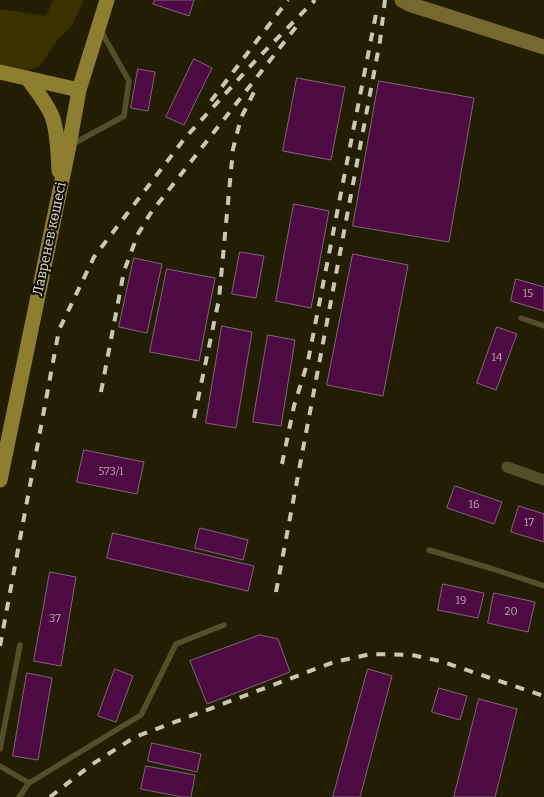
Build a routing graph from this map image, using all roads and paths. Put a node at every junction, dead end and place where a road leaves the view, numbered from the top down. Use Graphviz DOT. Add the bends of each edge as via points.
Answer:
graph roads {
  1 [pos="107,0"];
  2 [pos="402,0"];
  3 [pos="99,28"];
  4 [pos="544,47"];
  5 [pos="0,72"];
  6 [pos="28,78"];
  7 [pos="79,90"];
  8 [pos="70,146"];
  9 [pos="60,192"];
  10 [pos="521,318"];
  11 [pos="544,326"];
  12 [pos="507,467"];
  13 [pos="0,480"];
  14 [pos="544,480"];
  15 [pos="429,550"];
  16 [pos="544,586"];
  17 [pos="224,625"];
  18 [pos="20,645"];
  19 [pos="0,749"];
  20 [pos="0,766"];
  21 [pos="29,783"];
  22 [pos="19,797"];
  1 -- 3 [label="main road, Лавренев көшесі"];
  2 -- 4 [label="street"];
  3 -- 7 [label="main road, Лавренев көшесі"];
  3 -- 8 [label="lane" via="129,81 124,116"];
  5 -- 6 [label="main road"];
  6 -- 7 [label="main road"];
  6 -- 9 [label="main road" via="52,116"];
  7 -- 8 [label="main road, Лавренев көшесі"];
  8 -- 9 [label="main road, Лавренев көшесі"];
  9 -- 13 [label="main road, Лавренев көшесі"];
  10 -- 11 [label="lane"];
  12 -- 14 [label="street"];
  15 -- 16 [label="lane"];
  17 -- 21 [label="lane" via="176,644 141,715"];
  18 -- 19 [label="lane"];
  20 -- 21 [label="lane"];
  21 -- 22 [label="lane"];
}
